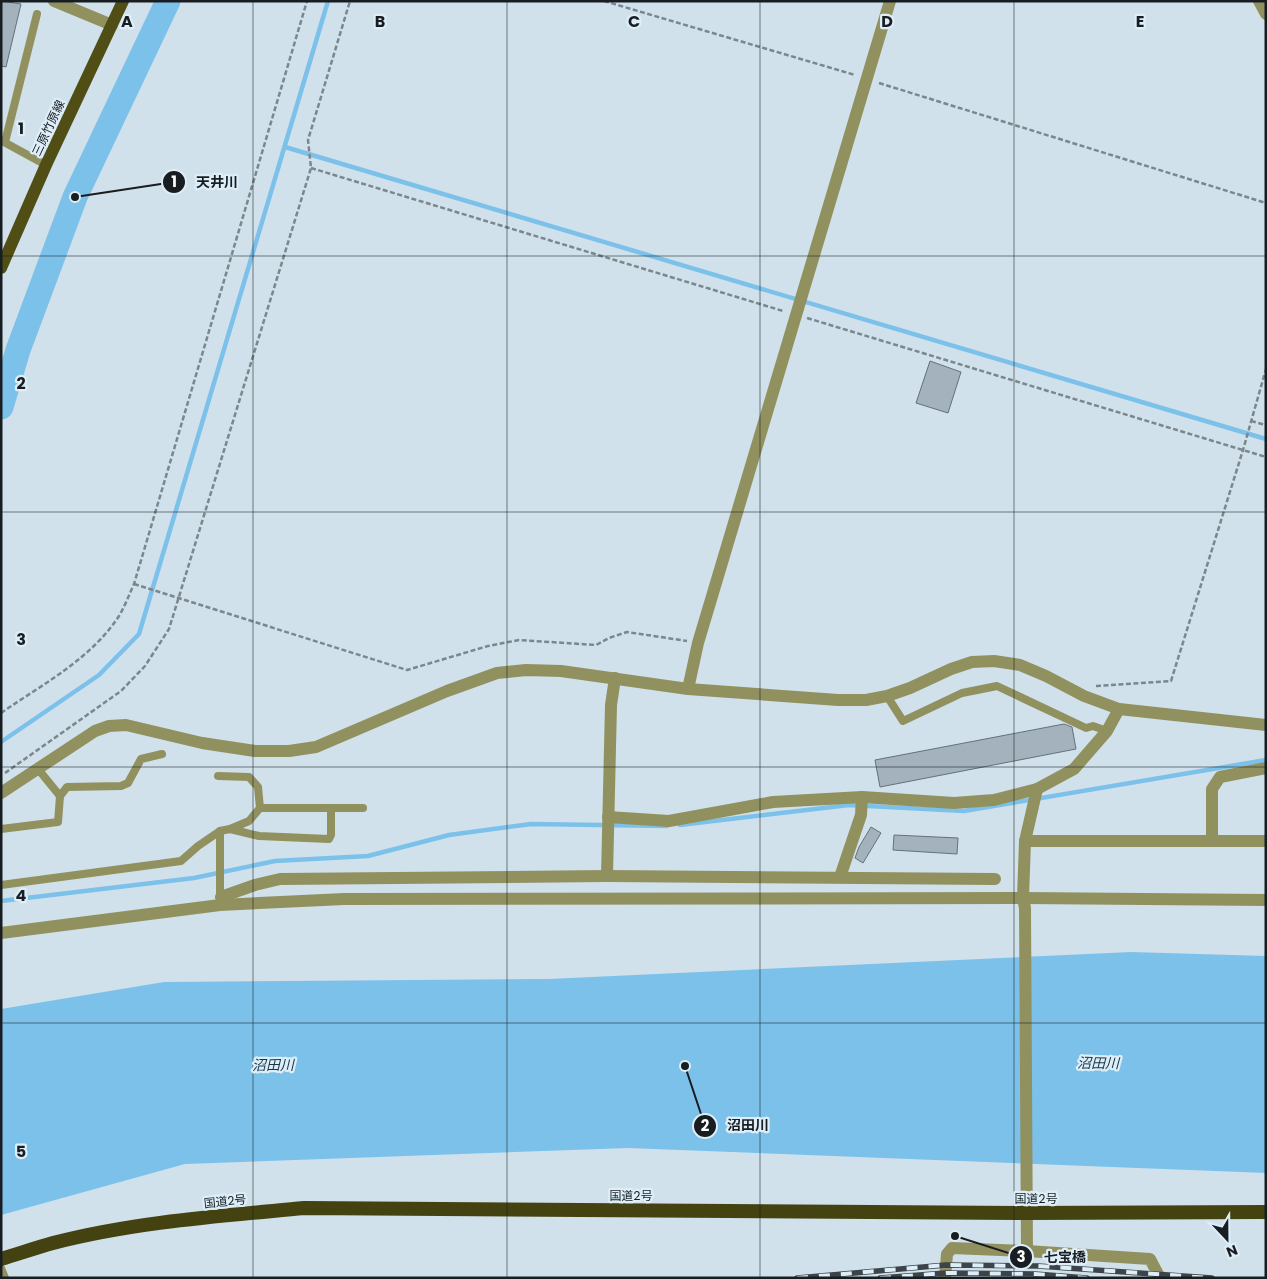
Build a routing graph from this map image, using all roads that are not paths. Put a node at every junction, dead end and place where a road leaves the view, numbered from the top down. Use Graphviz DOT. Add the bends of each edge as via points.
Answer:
graph roads {
  1 [pos="54,1"];
  2 [pos="123,1"];
  3 [pos="890,1"];
  4 [pos="1259,1"];
  5 [pos="37,14"];
  6 [pos="1266,14"];
  7 [pos="112,25"];
  8 [pos="3,141"];
  9 [pos="46,165"];
  10 [pos="1,268"];
  11 [pos="615,678"];
  12 [pos="688,689"];
  13 [pos="887,696"];
  14 [pos="1119,709"];
  15 [pos="1266,725"];
  16 [pos="1107,731"];
  17 [pos="162,754"];
  18 [pos="1266,768"];
  19 [pos="38,769"];
  20 [pos="218,776"];
  21 [pos="1037,789"];
  22 [pos="1,794"];
  23 [pos="60,796"];
  24 [pos="862,798"];
  25 [pos="260,808"];
  26 [pos="363,808"];
  27 [pos="331,809"];
  28 [pos="608,818"];
  29 [pos="1,829"];
  30 [pos="230,829"];
  31 [pos="220,832"];
  32 [pos="1212,840"];
  33 [pos="1025,841"];
  34 [pos="1266,841"];
  35 [pos="607,876"];
  36 [pos="840,877"];
  37 [pos="995,879"];
  38 [pos="1,885"];
  39 [pos="1266,900"];
  40 [pos="220,901"];
  41 [pos="1024,903"];
  42 [pos="1,933"];
  43 [pos="1266,1212"];
  44 [pos="1026,1213"];
  45 [pos="1026,1250"];
  46 [pos="1,1259"];
  47 [pos="1,1268"];
  48 [pos="5,1278"];
  49 [pos="946,1278"];
  50 [pos="1160,1278"];
  1 -- 7 [label="street"];
  2 -- 7 [label="main road, 三原竹原線"];
  3 -- 12 [label="street" via="698,643"];
  4 -- 6 [label="street"];
  5 -- 8 [label="lane"];
  7 -- 9 [label="main road, 三原竹原線"];
  8 -- 9 [label="lane"];
  9 -- 10 [label="main road, 三原竹原線"];
  11 -- 12 [label="street"];
  11 -- 19 [label="street" via="561,671 497,673 447,690 316,747 289,751 255,751 126,725 109,726 95,731"];
  11 -- 28 [label="street" via="610,705"];
  12 -- 13 [label="street" via="838,700"];
  13 -- 14 [label="street" via="972,662 994,660 1020,665"];
  13 -- 16 [label="lane" via="903,720 962,693 997,686 1086,728 1093,726"];
  14 -- 15 [label="street"];
  14 -- 16 [label="street"];
  16 -- 21 [label="street" via="1074,769"];
  17 -- 23 [label="lane" via="141,758 128,783 122,786 67,787"];
  18 -- 32 [label="street" via="1220,778 1212,789"];
  19 -- 22 [label="street"];
  19 -- 23 [label="lane"];
  20 -- 25 [label="lane" via="249,777 258,787"];
  21 -- 24 [label="street" via="994,800 954,803"];
  21 -- 33 [label="street"];
  23 -- 29 [label="lane" via="58,822"];
  24 -- 28 [label="street" via="773,802 668,821"];
  24 -- 36 [label="street" via="861,815"];
  25 -- 27 [label="lane"];
  25 -- 30 [label="lane" via="249,821"];
  26 -- 27 [label="lane"];
  27 -- 30 [label="lane" via="329,839 259,836"];
  28 -- 35 [label="street"];
  30 -- 31 [label="lane"];
  31 -- 38 [label="lane" via="182,861"];
  31 -- 40 [label="lane"];
  32 -- 33 [label="street"];
  32 -- 34 [label="street"];
  33 -- 41 [label="street"];
  35 -- 36 [label="street"];
  35 -- 40 [label="street" via="280,879 255,885"];
  36 -- 37 [label="street"];
  39 -- 41 [label="street"];
  40 -- 41 [label="street"];
  40 -- 42 [label="street"];
  41 -- 44 [label="street"];
  43 -- 44 [label="highway, 国道2号"];
  44 -- 45 [label="street"];
  44 -- 46 [label="highway, 国道2号" via="304,1208 122,1229 53,1243"];
  45 -- 49 [label="street" via="952,1248 947,1254"];
  45 -- 50 [label="street" via="1150,1259"];
  47 -- 48 [label="lane"];
}
